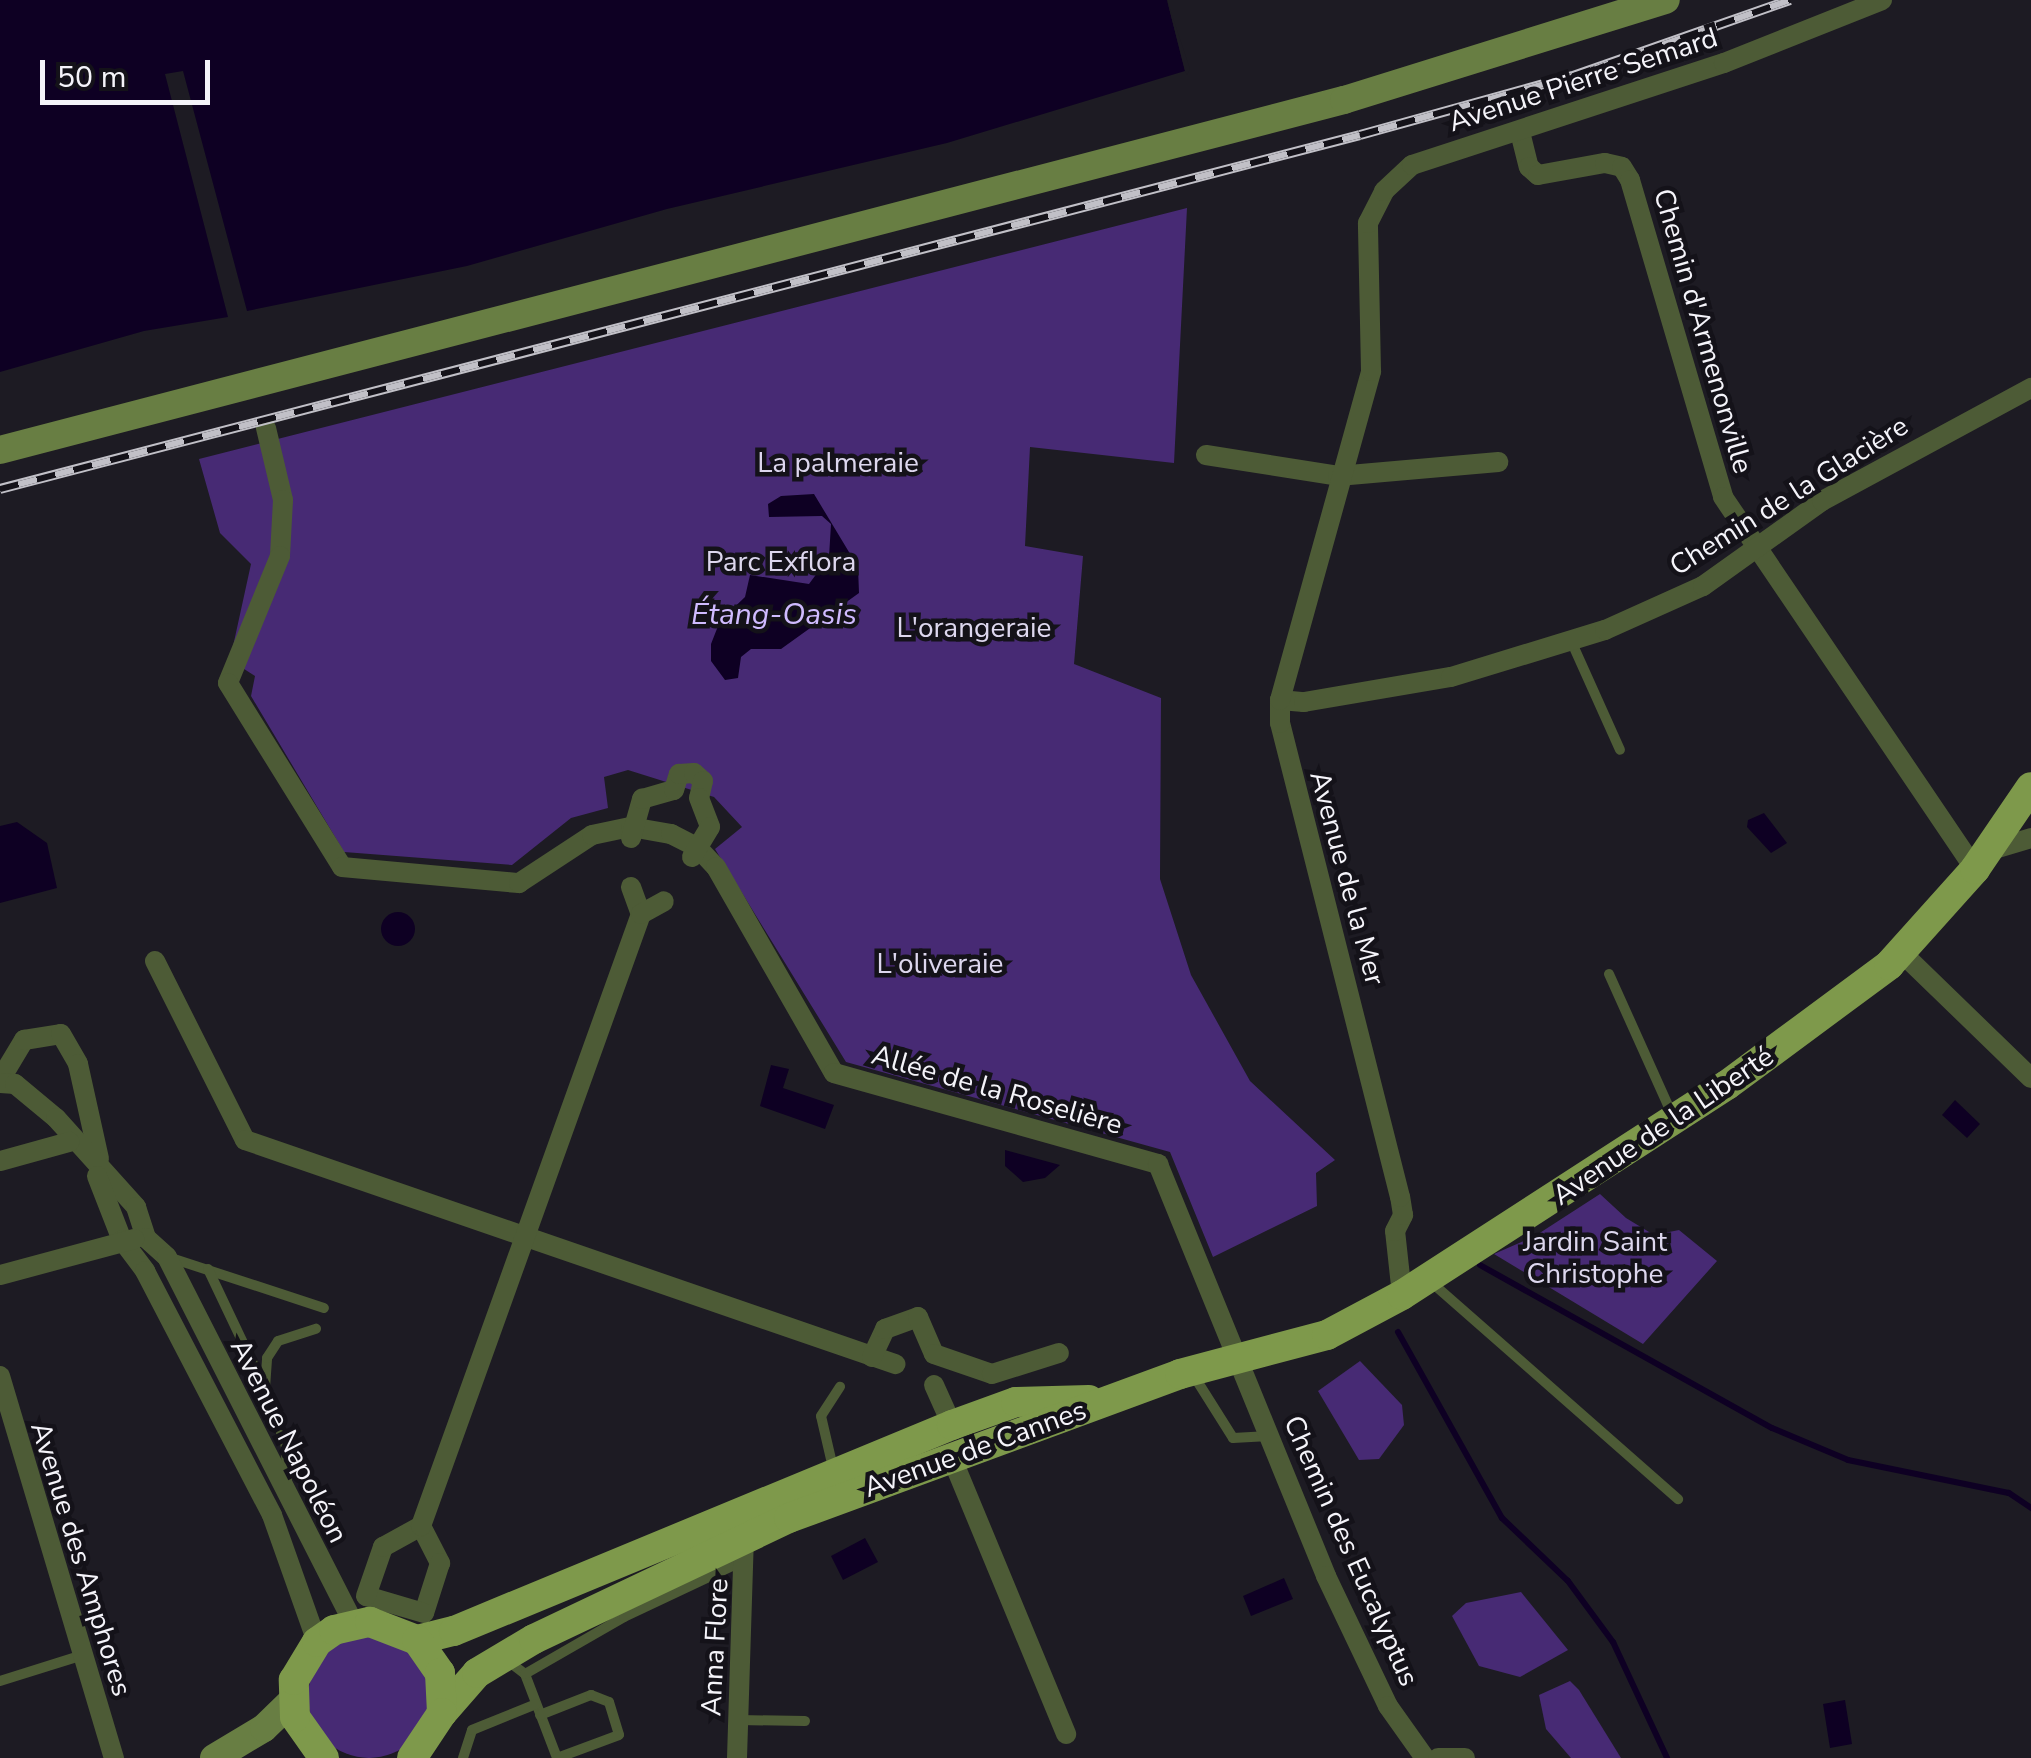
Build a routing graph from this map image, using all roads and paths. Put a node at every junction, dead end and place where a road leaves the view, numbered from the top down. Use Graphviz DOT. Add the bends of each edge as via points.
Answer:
graph roads {
  1 [pos="1666,0"];
  2 [pos="1882,0"];
  3 [pos="1520,132"];
  4 [pos="1412,165"];
  5 [pos="2031,388"];
  6 [pos="266,428"];
  7 [pos="0,450"];
  8 [pos="1206,455"];
  9 [pos="1498,462"];
  10 [pos="1338,476"];
  11 [pos="1755,550"];
  12 [pos="1572,643"];
  13 [pos="1280,700"];
  14 [pos="1620,750"];
  15 [pos="2030,794"];
  16 [pos="631,834"];
  17 [pos="2031,838"];
  18 [pos="695,853"];
  19 [pos="1982,860"];
  20 [pos="631,886"];
  21 [pos="664,901"];
  22 [pos="641,914"];
  23 [pos="1901,952"];
  24 [pos="155,961"];
  25 [pos="1610,974"];
  26 [pos="2031,1078"];
  27 [pos="0,1082"];
  28 [pos="1674,1120"];
  29 [pos="69,1142"];
  30 [pos="0,1162"];
  31 [pos="101,1166"];
  32 [pos="525,1237"];
  33 [pos="146,1238"];
  34 [pos="122,1240"];
  35 [pos="167,1257"];
  36 [pos="208,1269"];
  37 [pos="0,1276"];
  38 [pos="1426,1276"];
  39 [pos="1402,1295"];
  40 [pos="190,1304"];
  41 [pos="324,1308"];
  42 [pos="168,1314"];
  43 [pos="316,1329"];
  44 [pos="1060,1353"];
  45 [pos="872,1357"];
  46 [pos="1238,1360"];
  47 [pos="895,1364"];
  48 [pos="1191,1371"];
  49 [pos="0,1376"];
  50 [pos="934,1385"];
  51 [pos="840,1386"];
  52 [pos="265,1388"];
  53 [pos="1108,1401"];
  54 [pos="1270,1436"];
  55 [pos="952,1441"];
  56 [pos="834,1472"];
  57 [pos="1678,1499"];
  58 [pos="288,1506"];
  59 [pos="799,1514"];
  60 [pos="421,1526"];
  61 [pos="745,1549"];
  62 [pos="297,1581"];
  63 [pos="348,1613"];
  64 [pos="390,1614"];
  65 [pos="417,1640"];
  66 [pos="316,1642"];
  67 [pos="80,1656"];
  68 [pos="514,1666"];
  69 [pos="0,1681"];
  70 [pos="292,1702"];
  71 [pos="538,1709"];
  72 [pos="442,1713"];
  73 [pos="739,1720"];
  74 [pos="805,1720"];
  75 [pos="1066,1734"];
  76 [pos="418,1756"];
  77 [pos="319,1757"];
  78 [pos="114,1758"];
  79 [pos="214,1758"];
  80 [pos="464,1758"];
  81 [pos="557,1758"];
  82 [pos="738,1758"];
  83 [pos="1425,1758"];
  84 [pos="1438,1758"];
  85 [pos="1465,1758"];
  1 -- 7 [label="main road" via="1344,100"];
  2 -- 3 [label="street, Avenue Pierre Semard" via="1724,63"];
  3 -- 4 [label="street, Avenue Pierre Semard"];
  3 -- 11 [label="street, Chemin d'Armenonville" via="1529,167 1538,175 1605,163 1622,168 1630,180 1723,497"];
  4 -- 10 [label="street, Avenue de la Mer" via="1384,190 1368,223 1370,371"];
  5 -- 11 [label="street, Chemin de la Glacière" via="1822,501"];
  6 -- 16 [label="street" via="283,500 280,556 228,683 342,867 519,882 592,835"];
  8 -- 10 [label="street"];
  9 -- 10 [label="street"];
  10 -- 13 [label="street, Avenue de la Mer"];
  11 -- 12 [label="street, Chemin de la Glacière" via="1703,586"];
  11 -- 19 [label="street, Chemin d'Armenonville"];
  12 -- 13 [label="street, Chemin de la Glacière" via="1451,678 1304,702"];
  12 -- 14 [label="lane"];
  13 -- 39 [label="street, Avenue de la Mer" via="1300,823 1350,991 1403,1215 1395,1231"];
  15 -- 19 [label="main road, Avenue de la Liberté"];
  16 -- 18 [label="street" via="671,834"];
  16 -- 18 [label="street" via="642,800 674,790 679,774 694,774 703,781 699,798 710,827"];
  17 -- 19 [label="street"];
  18 -- 46 [label="street, Allée de la Roselière" via="736,900 750,936 834,1073 1158,1164"];
  19 -- 23 [label="main road, Avenue de la Liberté"];
  20 -- 22 [label="street"];
  21 -- 22 [label="street"];
  22 -- 32 [label="street"];
  23 -- 26 [label="street"];
  23 -- 28 [label="main road, Avenue de la Liberté" via="1802,1032"];
  24 -- 32 [label="street" via="245,1140"];
  25 -- 28 [label="lane"];
  27 -- 29 [label="street, Avenue Napoléon"];
  27 -- 31 [label="street" via="15,1084"];
  27 -- 31 [label="street" via="24,1040 60,1034 78,1064"];
  28 -- 38 [label="main road, Avenue de la Liberté"];
  29 -- 30 [label="street"];
  29 -- 34 [label="street, Avenue Napoléon" via="109,1196"];
  31 -- 33 [label="street" via="136,1208"];
  32 -- 45 [label="street"];
  32 -- 60 [label="street"];
  33 -- 34 [label="street"];
  33 -- 35 [label="street, Avenue Napoléon"];
  34 -- 37 [label="street"];
  34 -- 42 [label="street, Avenue Napoléon"];
  35 -- 36 [label="lane"];
  35 -- 40 [label="street, Avenue Napoléon"];
  36 -- 41 [label="lane"];
  36 -- 52 [label="lane"];
  38 -- 39 [label="main road, Avenue de la Liberté"];
  38 -- 57 [label="lane" via="1492,1342"];
  39 -- 46 [label="main road, Avenue de la Liberté" via="1326,1335"];
  40 -- 42 [label="street"];
  40 -- 58 [label="street, Avenue Napoléon"];
  42 -- 62 [label="street, Avenue Napoléon" via="272,1515"];
  43 -- 52 [label="lane" via="278,1342 266,1358"];
  44 -- 45 [label="street" via="992,1374 934,1354 918,1317 885,1328"];
  45 -- 47 [label="street"];
  46 -- 48 [label="main road, Avenue de la Liberté"];
  46 -- 54 [label="street, Chemin des Eucalyptus"];
  48 -- 53 [label="main road, Avenue de la Liberté"];
  48 -- 54 [label="lane" via="1234,1438"];
  49 -- 67 [label="street, Avenue des Amphores"];
  50 -- 55 [label="street"];
  51 -- 56 [label="lane" via="821,1416"];
  52 -- 58 [label="lane" via="286,1446"];
  53 -- 55 [label="main road, Avenue de Cannes" via="1016,1402"];
  54 -- 83 [label="street, Chemin des Eucalyptus" via="1388,1706"];
  55 -- 56 [label="main road, Avenue de Cannes"];
  55 -- 59 [label="main road, Avenue de Cannes"];
  55 -- 75 [label="street"];
  56 -- 59 [label="lane, Avenue de Cannes"];
  56 -- 65 [label="main road, Avenue de Cannes"];
  58 -- 63 [label="street, Avenue Napoléon"];
  59 -- 61 [label="main road, Avenue de Cannes"];
  60 -- 64 [label="street" via="383,1548 377,1564 366,1596"];
  60 -- 64 [label="street" via="440,1563 424,1613"];
  61 -- 68 [label="main road, Avenue de Cannes"];
  61 -- 73 [label="street, Anna Flore"];
  62 -- 63 [label="street, Avenue Napoléon"];
  62 -- 66 [label="street, Avenue Napoléon"];
  63 -- 64 [label="main road"];
  63 -- 66 [label="main road"];
  64 -- 65 [label="main road"];
  65 -- 72 [label="main road" via="440,1673"];
  66 -- 70 [label="main road" via="298,1670"];
  67 -- 69 [label="lane"];
  67 -- 78 [label="street, Avenue des Amphores"];
  68 -- 71 [label="lane"];
  68 -- 72 [label="main road, Avenue de Cannes" via="477,1674"];
  70 -- 77 [label="main road" via="300,1732"];
  70 -- 79 [label="main road"];
  71 -- 80 [label="lane" via="472,1730"];
  71 -- 81 [label="lane"];
  71 -- 81 [label="lane" via="591,1696 609,1702 619,1735"];
  72 -- 76 [label="main road, Avenue de Cannes"];
  73 -- 74 [label="lane"];
  73 -- 82 [label="street, Anna Flore"];
  84 -- 85 [label="street"];
}
